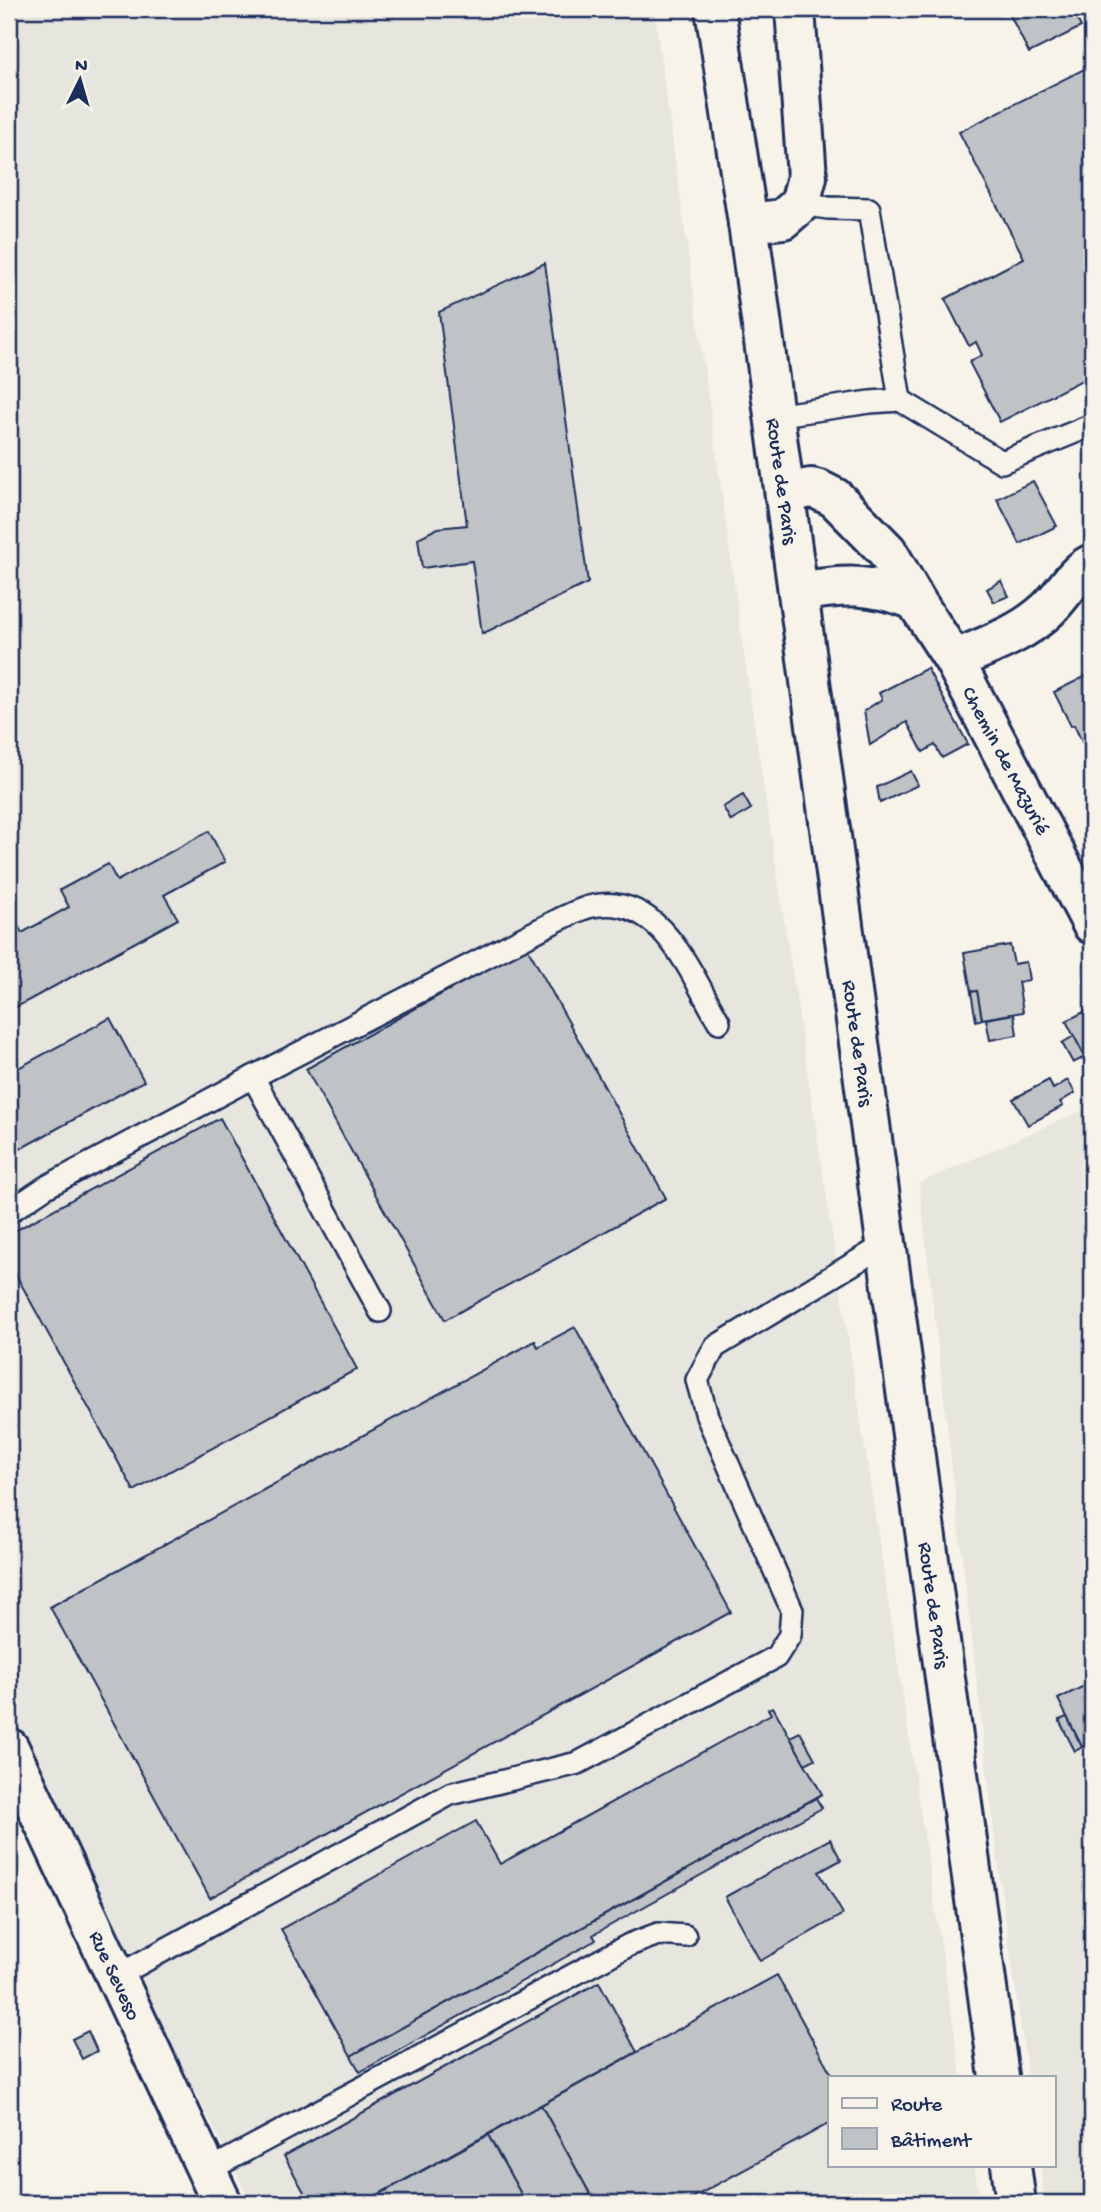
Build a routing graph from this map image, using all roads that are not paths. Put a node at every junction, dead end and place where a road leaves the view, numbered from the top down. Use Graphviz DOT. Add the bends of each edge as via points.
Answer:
graph roads {
  1 [pos="715,9"];
  2 [pos="795,9"];
  3 [pos="800,204"];
  4 [pos="748,223"];
  5 [pos="900,400"];
  6 [pos="774,416"];
  7 [pos="1092,425"];
  8 [pos="785,493"];
  9 [pos="1092,564"];
  10 [pos="798,592"];
  11 [pos="915,600"];
  12 [pos="954,660"];
  13 [pos="1092,924"];
  14 [pos="719,1022"];
  15 [pos="253,1077"];
  16 [pos="9,1212"];
  17 [pos="886,1244"];
  18 [pos="380,1311"];
  19 [pos="9,1748"];
  20 [pos="685,1936"];
  21 [pos="117,1976"];
  22 [pos="999,2076"];
  23 [pos="1011,2166"];
  24 [pos="214,2187"];
  25 [pos="1016,2203"];
  1 -- 4 [label="main road, Route de Paris"];
  2 -- 3 [label="main road" via="807,177"];
  3 -- 4 [label="main road" via="783,219"];
  3 -- 5 [label="lane" via="869,209"];
  4 -- 6 [label="main road, Route de Paris"];
  5 -- 6 [label="lane"];
  5 -- 7 [label="lane" via="1002,461"];
  6 -- 8 [label="main road, Route de Paris"];
  8 -- 10 [label="main road, Route de Paris"];
  8 -- 11 [label="main road, Chemin de Mazurié" via="811,488 835,498 887,551"];
  9 -- 12 [label="main road" via="1046,611 1016,633"];
  10 -- 11 [label="main road" via="851,584"];
  10 -- 17 [label="main road, Route de Paris"];
  11 -- 12 [label="main road, Chemin de Mazurié"];
  12 -- 13 [label="main road, Chemin de Mazurié"];
  14 -- 15 [label="lane" via="673,943 653,920 623,904 593,906"];
  15 -- 16 [label="lane" via="46,1187"];
  15 -- 18 [label="lane"];
  17 -- 21 [label="lane" via="715,1347 697,1380 707,1416 792,1610 790,1634 776,1657 578,1763 450,1794"];
  17 -- 22 [label="main road, Route de Paris"];
  19 -- 21 [label="main road, Rue Seveso"];
  20 -- 24 [label="lane" via="658,1934 629,1945"];
  21 -- 24 [label="main road, Rue Seveso"];
  23 -- 25 [label="main road"];
}
